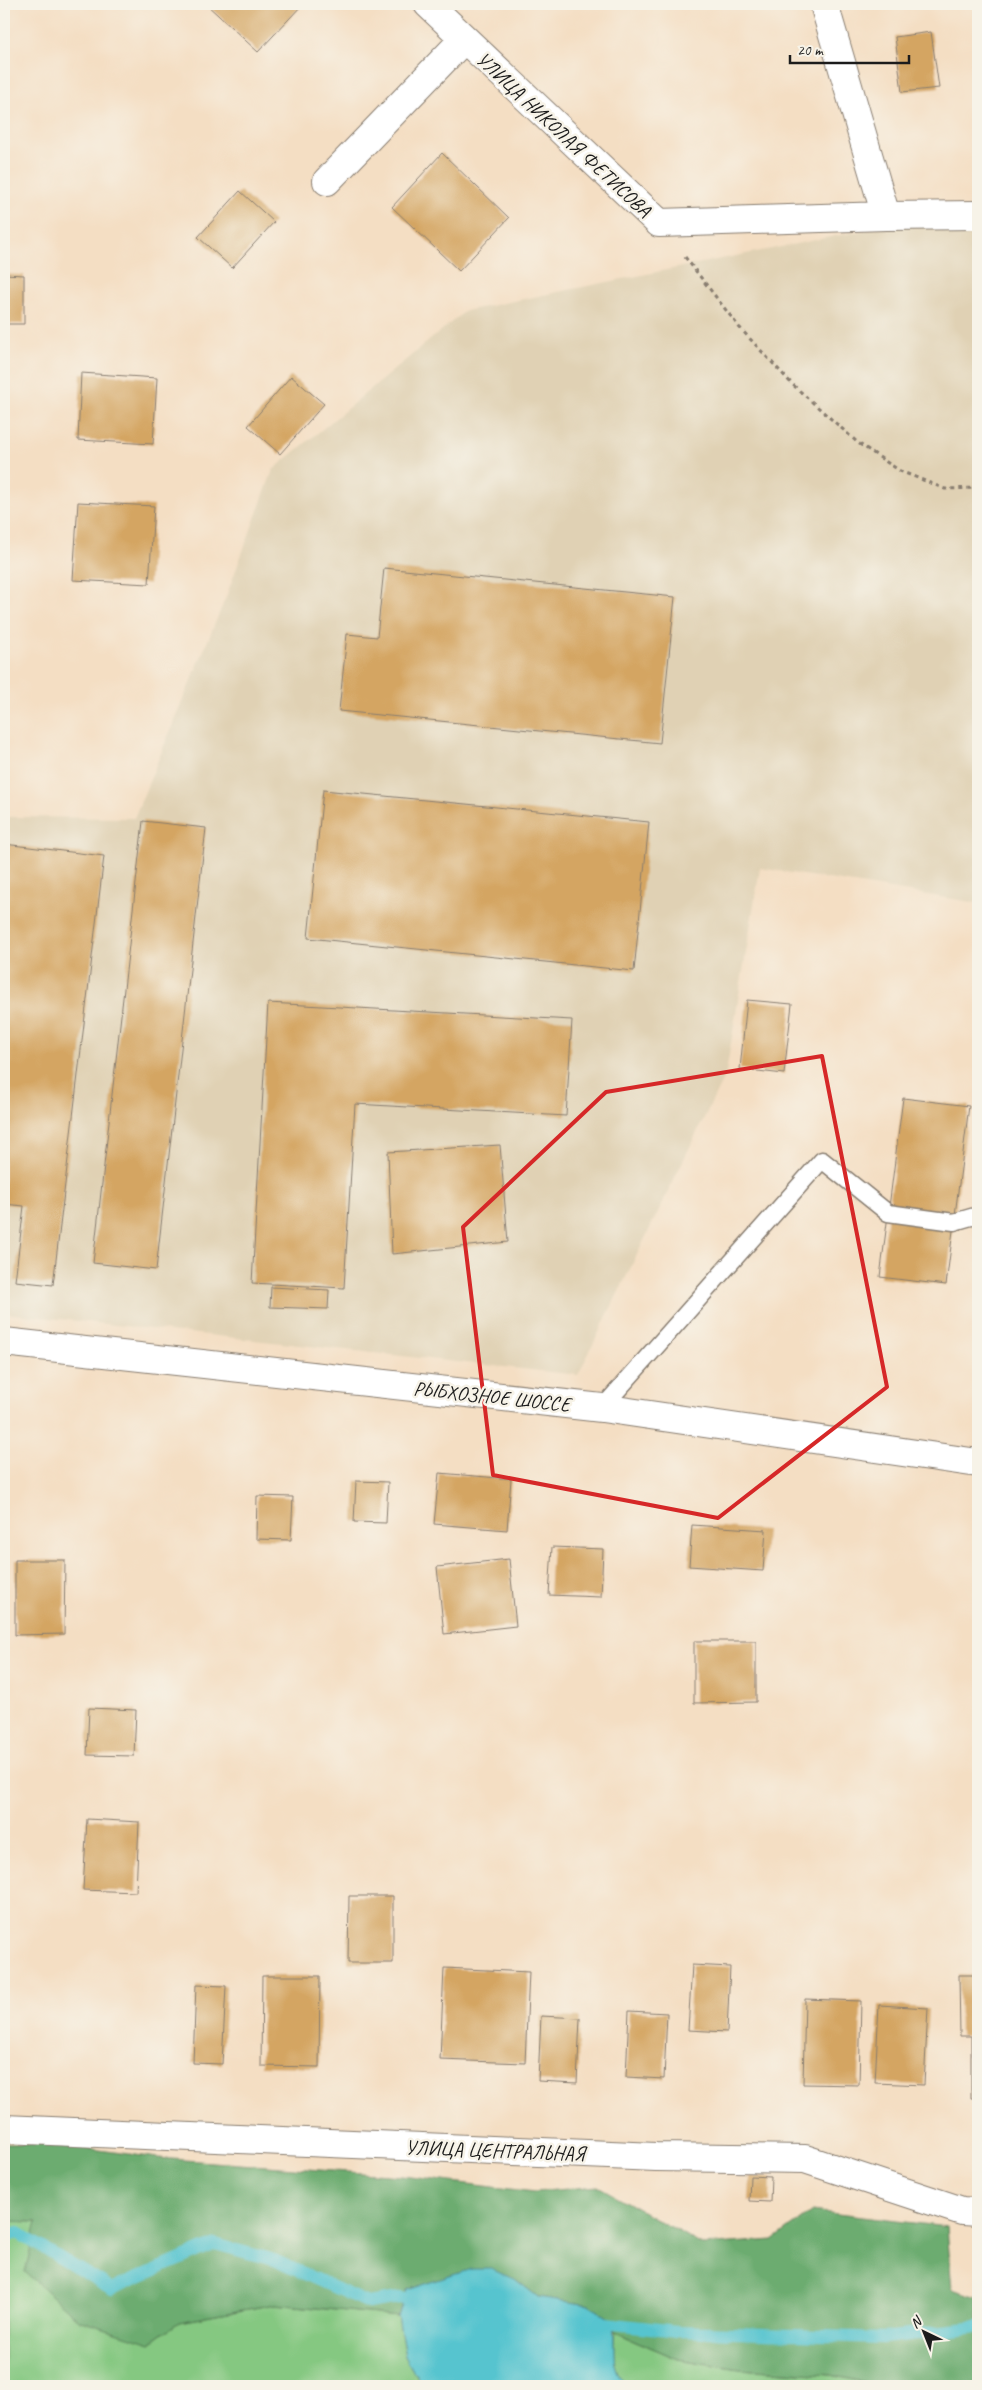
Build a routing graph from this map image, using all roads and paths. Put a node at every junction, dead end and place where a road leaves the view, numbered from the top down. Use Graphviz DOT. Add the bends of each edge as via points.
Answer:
graph roads {
  1 [pos="428,4"];
  2 [pos="824,4"];
  3 [pos="464,40"];
  4 [pos="326,181"];
  5 [pos="978,215"];
  6 [pos="886,216"];
  7 [pos="659,223"];
  8 [pos="978,488"];
  9 [pos="978,1215"];
  10 [pos="4,1342"];
  11 [pos="602,1408"];
  12 [pos="978,1463"];
  13 [pos="4,2129"];
  14 [pos="978,2212"];
  1 -- 3 [label="street, УЛИЦА НИКОЛАЯ ФЕТИСОВА"];
  2 -- 6 [label="street"];
  3 -- 4 [label="street"];
  3 -- 7 [label="street, УЛИЦА НИКОЛАЯ ФЕТИСОВА"];
  5 -- 6 [label="street"];
  6 -- 7 [label="street, УЛИЦА НИКОЛАЯ ФЕТИСОВА"];
  7 -- 8 [label="path" via="739,327 792,384 858,443 900,471 944,489"];
  9 -- 11 [label="lane" via="954,1222 888,1213 822,1160"];
  10 -- 11 [label="street, РЫБХОЗНОЕ ШОССЕ"];
  11 -- 12 [label="street, РЫБХОЗНОЕ ШОССЕ"];
  13 -- 14 [label="street, УЛИЦА ЦЕНТРАЛЬНАЯ" via="656,2157 805,2159 962,2211"];
}
